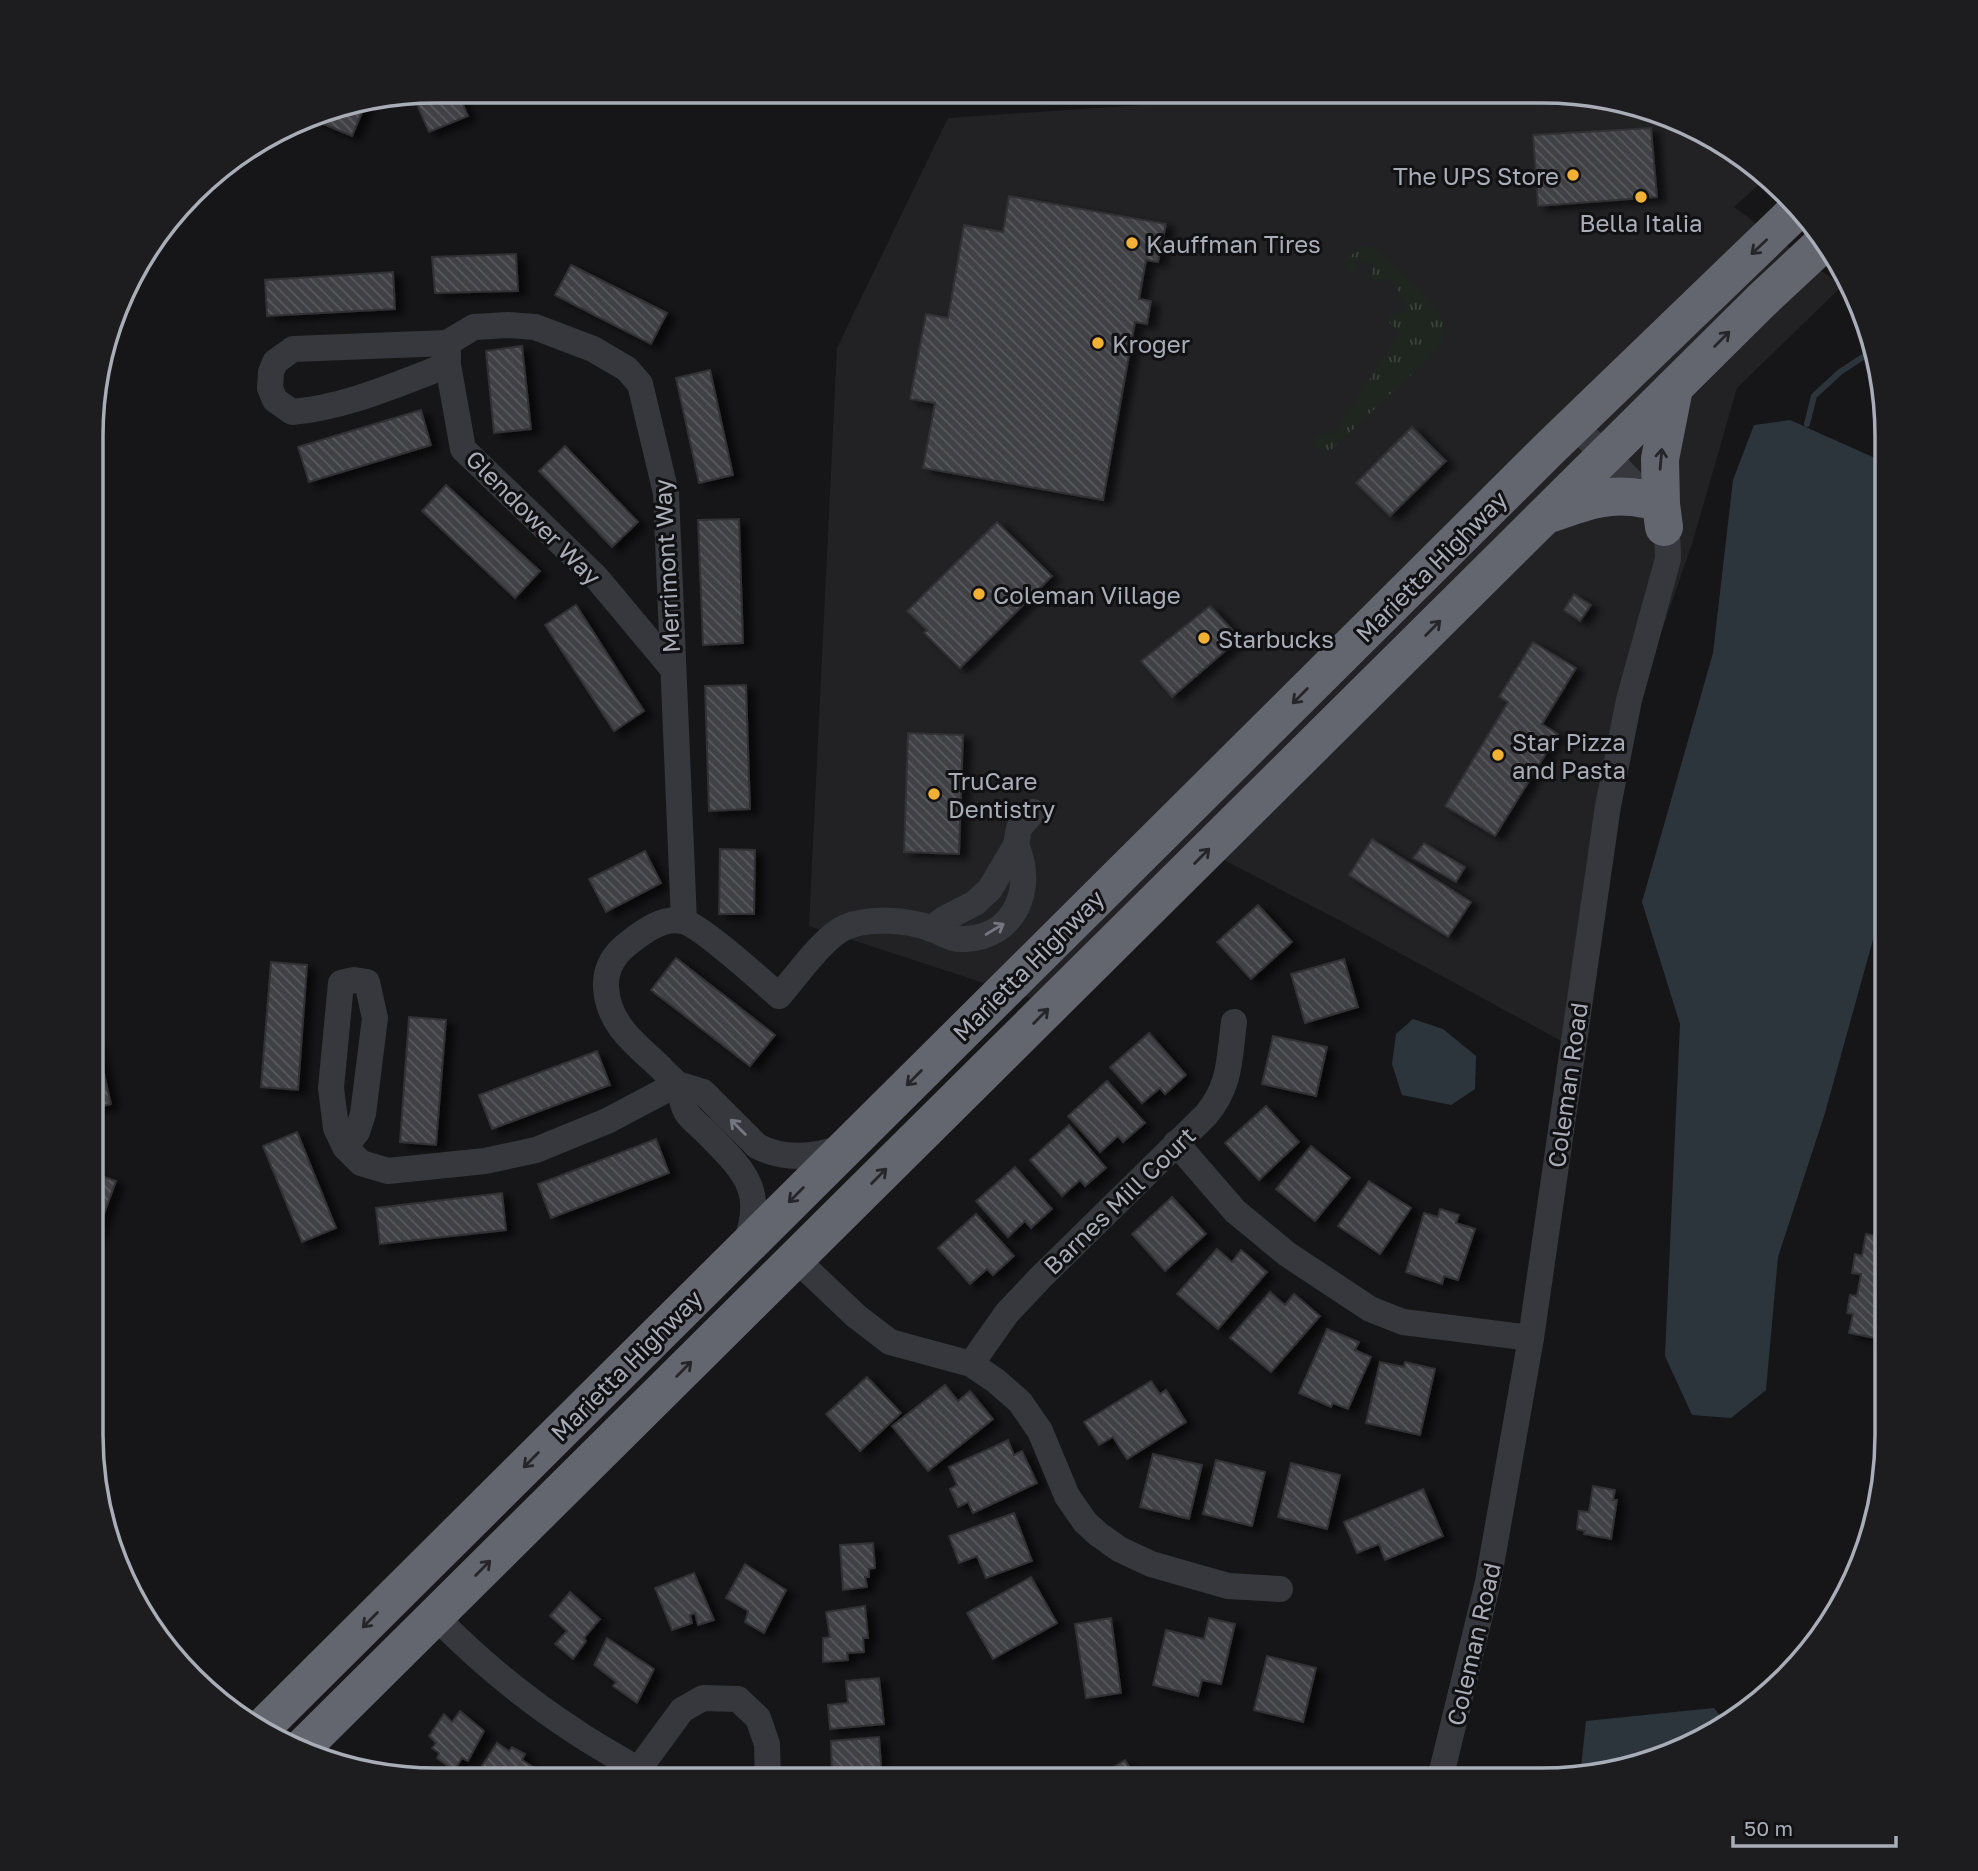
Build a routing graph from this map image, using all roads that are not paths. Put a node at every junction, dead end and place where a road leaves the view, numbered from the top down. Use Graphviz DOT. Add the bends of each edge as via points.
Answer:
graph roads {
  1 [pos="1791,216"];
  2 [pos="1817,248"];
  3 [pos="448,354"];
  4 [pos="1674,388"];
  5 [pos="1573,425"];
  6 [pos="1606,456"];
  7 [pos="1655,513"];
  8 [pos="1547,515"];
  9 [pos="672,668"];
  10 [pos="1033,812"];
  11 [pos="684,921"];
  12 [pos="1234,1022"];
  13 [pos="677,1084"];
  14 [pos="1176,1143"];
  15 [pos="345,1147"];
  16 [pos="844,1147"];
  17 [pos="743,1248"];
  18 [pos="796,1259"];
  19 [pos="1531,1338"];
  20 [pos="971,1364"];
  21 [pos="1280,1589"];
  22 [pos="435,1616"];
  23 [pos="268,1722"];
  24 [pos="308,1742"];
  25 [pos="635,1768"];
  26 [pos="650,1768"];
  27 [pos="768,1768"];
  28 [pos="1443,1768"];
  1 -- 5 [label="highway, Marietta Highway, one-way"];
  4 -- 2 [label="highway, Marietta Highway, one-way"];
  3 -- 3 [label="street, Merrimont Way" via="352,401 303,411 292,412 275,400 270,388 275,362 293,349"];
  3 -- 9 [label="street, Glendower Way" via="463,449 596,578"];
  3 -- 9 [label="street, Merrimont Way" via="474,327 535,327 593,349 627,369 639,384 666,492"];
  4 -- 6 [label="highway, Marietta Highway"];
  7 -- 4 [label="highway, one-way" via="1661,504 1660,459"];
  5 -- 6 [label="street"];
  5 -- 16 [label="highway, Marietta Highway, one-way"];
  6 -- 7 [label="street"];
  6 -- 8 [label="highway, Marietta Highway"];
  7 -- 8 [label="highway" via="1628,496 1601,497"];
  7 -- 19 [label="street, Coleman Road" via="1668,559 1629,700 1608,807"];
  18 -- 8 [label="highway, Marietta Highway, one-way"];
  9 -- 11 [label="street, Merrimont Way"];
  10 -- 11 [label="street" via="1020,828 1016,845 1023,863 1023,892 1016,911 987,934 947,938 917,925 861,922 826,941 779,996"];
  11 -- 13 [label="street" via="652,927 629,943 613,959 606,979 608,1004 620,1029"];
  12 -- 14 [label="street, Barnes Mill Court" via="1226,1084 1206,1115"];
  13 -- 15 [label="street" via="607,1121 536,1150 485,1161 388,1171 361,1163"];
  16 -- 13 [label="street, one-way" via="803,1156 766,1151 703,1092"];
  13 -- 17 [label="street" via="686,1112 737,1163 750,1184 754,1212"];
  14 -- 19 [label="street" via="1236,1211 1287,1254 1370,1309 1403,1322"];
  14 -- 20 [label="street, Barnes Mill Court" via="1015,1304"];
  15 -- 15 [label="street" via="336,1128 331,1088 341,983 354,980 367,982 374,1018 363,1114"];
  16 -- 17 [label="highway, Marietta Highway, one-way"];
  17 -- 23 [label="highway, Marietta Highway, one-way"];
  18 -- 20 [label="street" via="890,1342"];
  22 -- 18 [label="highway, Marietta Highway, one-way"];
  19 -- 28 [label="street, Coleman Road" via="1488,1582"];
  20 -- 21 [label="street" via="1020,1402 1040,1431 1067,1496 1098,1534 1151,1564 1228,1586"];
  22 -- 24 [label="highway, Marietta Highway"];
  22 -- 25 [label="street" via="519,1691"];
  26 -- 27 [label="street" via="682,1710 703,1698 738,1699 758,1718 767,1744"];
}
